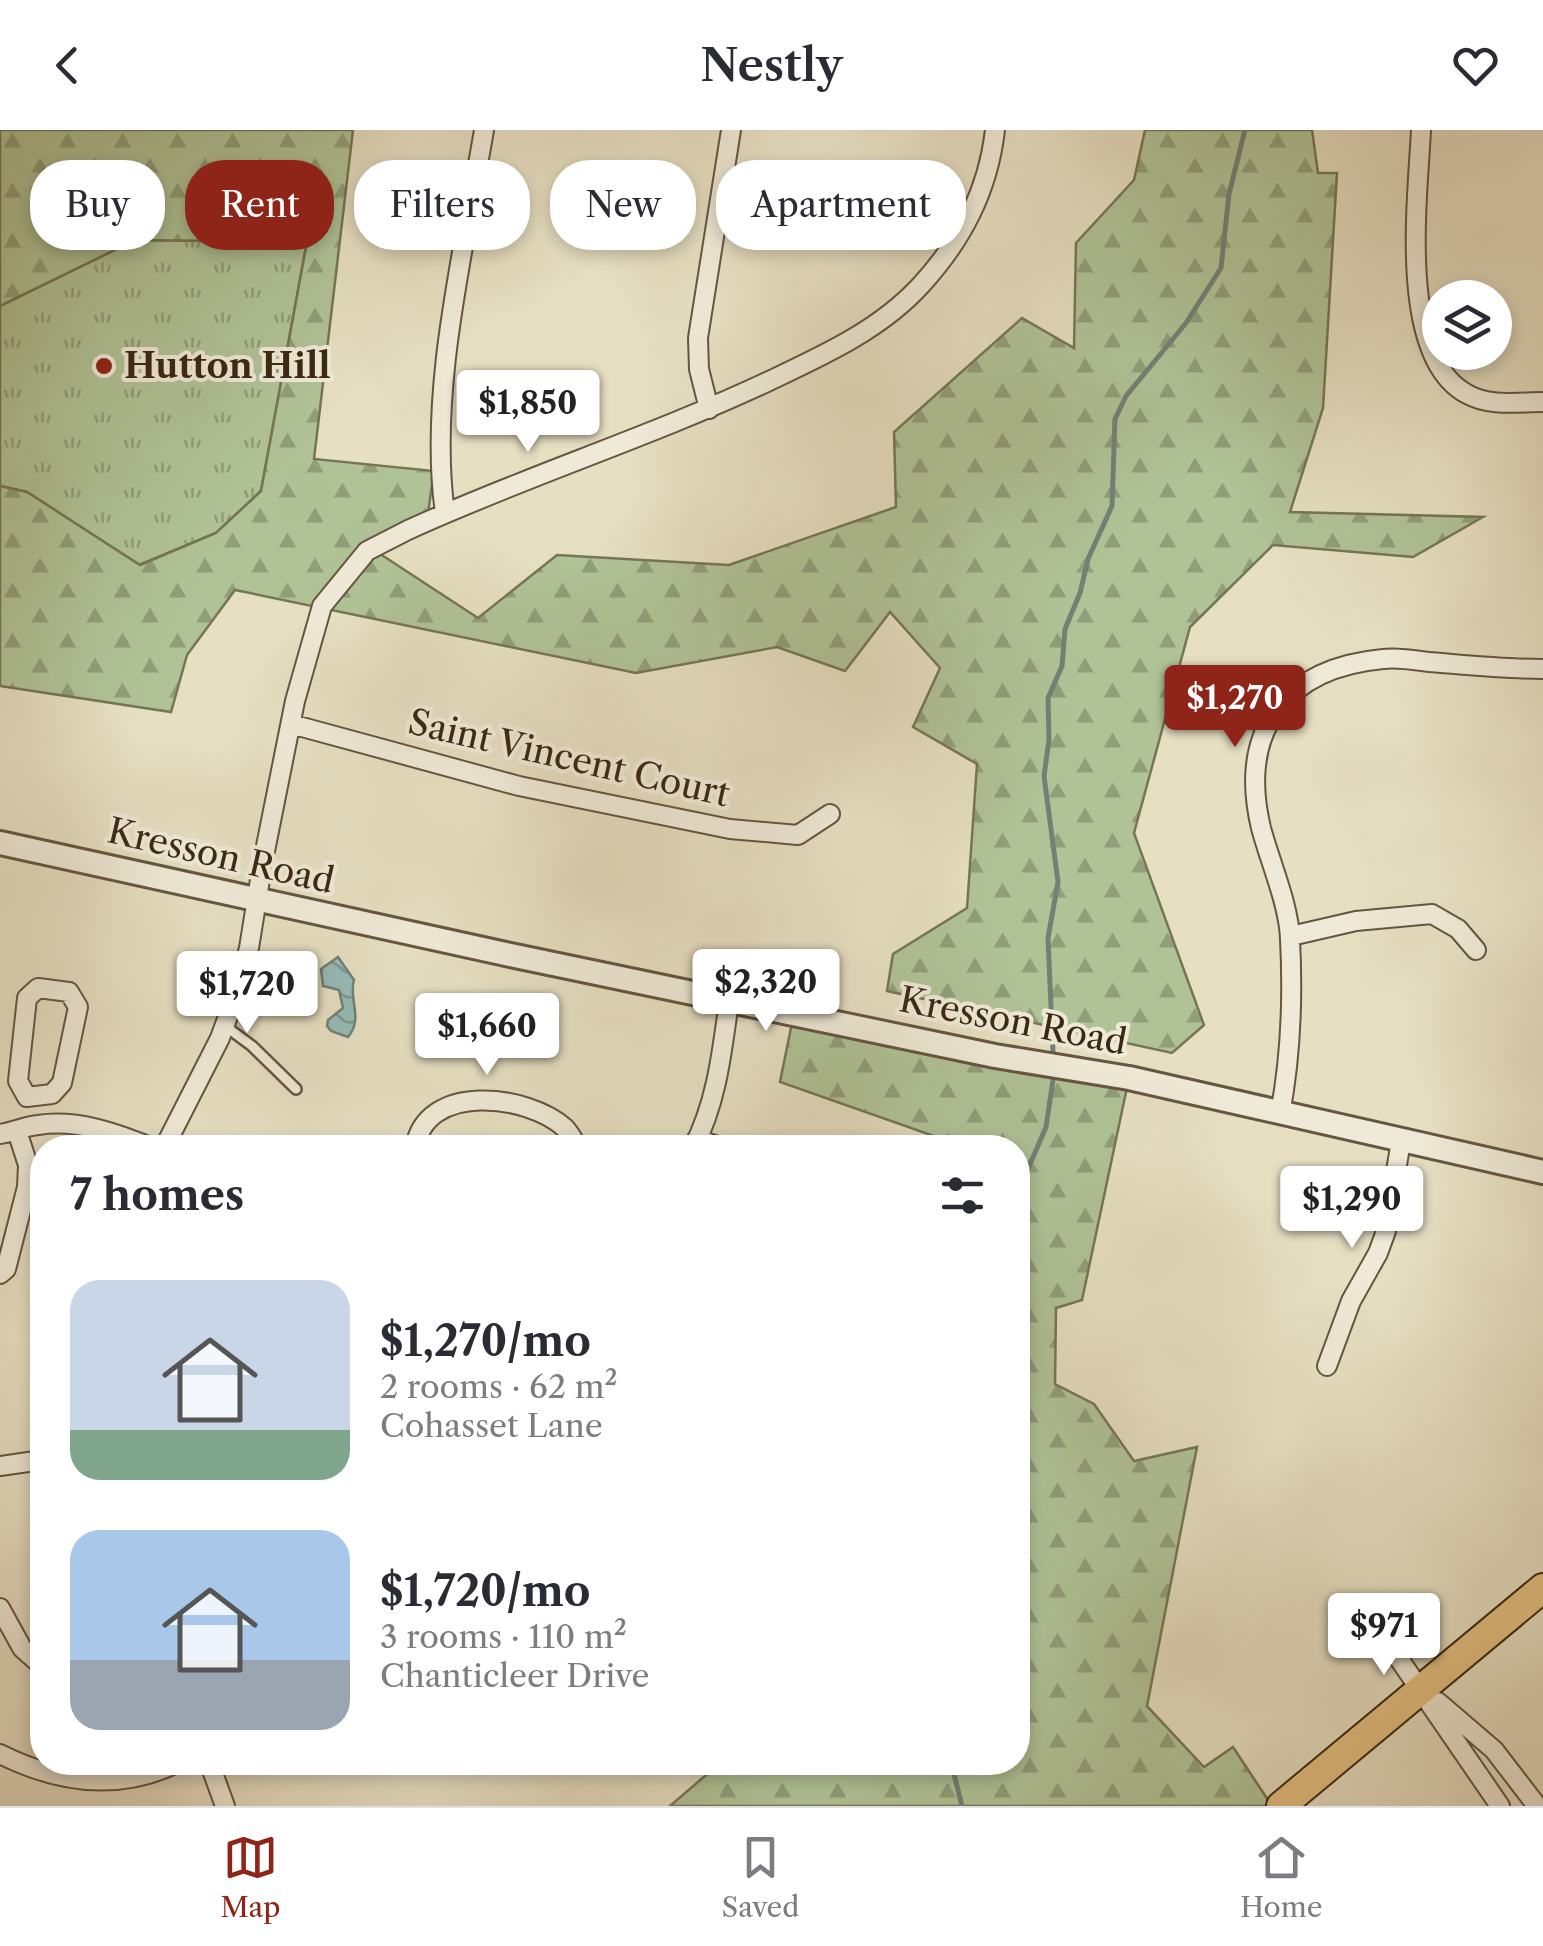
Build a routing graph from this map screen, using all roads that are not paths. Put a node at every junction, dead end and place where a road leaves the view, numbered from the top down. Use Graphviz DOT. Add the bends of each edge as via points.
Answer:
graph roads {
  1 [pos="484,130"];
  2 [pos="731,130"];
  3 [pos="994,130"];
  4 [pos="1420,130"];
  5 [pos="1543,402"];
  6 [pos="709,409"];
  7 [pos="445,513"];
  8 [pos="1543,669"];
  9 [pos="291,724"];
  10 [pos="830,814"];
  11 [pos="0,843"];
  12 [pos="256,900"];
  13 [pos="1290,936"];
  14 [pos="1476,950"];
  15 [pos="729,1000"];
  16 [pos="225,1026"];
  17 [pos="296,1089"];
  18 [pos="52,1094"];
  19 [pos="1280,1114"];
  20 [pos="60,1124"];
  21 [pos="9,1132"];
  22 [pos="120,1135"];
  23 [pos="170,1135"];
  24 [pos="420,1135"];
  25 [pos="570,1135"];
  26 [pos="698,1135"];
  27 [pos="1401,1141"];
  28 [pos="1543,1172"];
  29 [pos="0,1274"];
  30 [pos="1326,1366"];
  31 [pos="30,1462"];
  32 [pos="0,1466"];
  33 [pos="1543,1588"];
  34 [pos="0,1608"];
  35 [pos="1384,1636"];
  36 [pos="30,1655"];
  37 [pos="1422,1689"];
  38 [pos="0,1754"];
  39 [pos="30,1769"];
  40 [pos="53,1775"];
  41 [pos="147,1775"];
  42 [pos="214,1775"];
  43 [pos="226,1806"];
  44 [pos="1281,1806"];
  45 [pos="1500,1806"];
  46 [pos="1537,1806"];
  1 -- 7 [label="street" via="439,423"];
  2 -- 6 [label="street" via="698,338"];
  3 -- 6 [label="street" via="980,201 919,288 846,345"];
  4 -- 5 [label="street" via="1416,274 1433,353 1468,396 1490,403"];
  6 -- 7 [label="street"];
  7 -- 9 [label="street" via="367,552 322,606"];
  8 -- 13 [label="street" via="1385,658 1311,678 1278,706 1258,755 1256,782 1260,824"];
  9 -- 10 [label="street, Saint Vincent Court" via="519,786 730,829 798,835"];
  9 -- 12 [label="street"];
  11 -- 12 [label="street, Kresson Road"];
  12 -- 15 [label="street, Kresson Road"];
  12 -- 16 [label="street"];
  13 -- 14 [label="street" via="1432,914"];
  13 -- 19 [label="street" via="1288,1074"];
  15 -- 19 [label="street, Kresson Road"];
  15 -- 26 [label="street" via="716,1089"];
  16 -- 17 [label="lane"];
  16 -- 23 [label="street"];
  18 -- 18 [label="street" via="27,1097 18,1081 27,998 38,988 69,992 78,1007 62,1084"];
  18 -- 20 [label="street"];
  19 -- 27 [label="street, Kresson Road"];
  20 -- 21 [label="street"];
  20 -- 22 [label="street"];
  21 -- 29 [label="street" via="28,1165 27,1187"];
  24 -- 25 [label="street" via="434,1113 476,1100 543,1114"];
  27 -- 28 [label="street, Kresson Road"];
  27 -- 30 [label="street" via="1386,1231"];
  31 -- 32 [label="street"];
  33 -- 37 [label="main road"];
  34 -- 36 [label="street"];
  35 -- 37 [label="street"];
  37 -- 44 [label="main road"];
  37 -- 45 [label="street"];
  37 -- 46 [label="street" via="1494,1750"];
  38 -- 39 [label="street"];
  40 -- 41 [label="street" via="112,1782"];
  42 -- 43 [label="street"];
}
